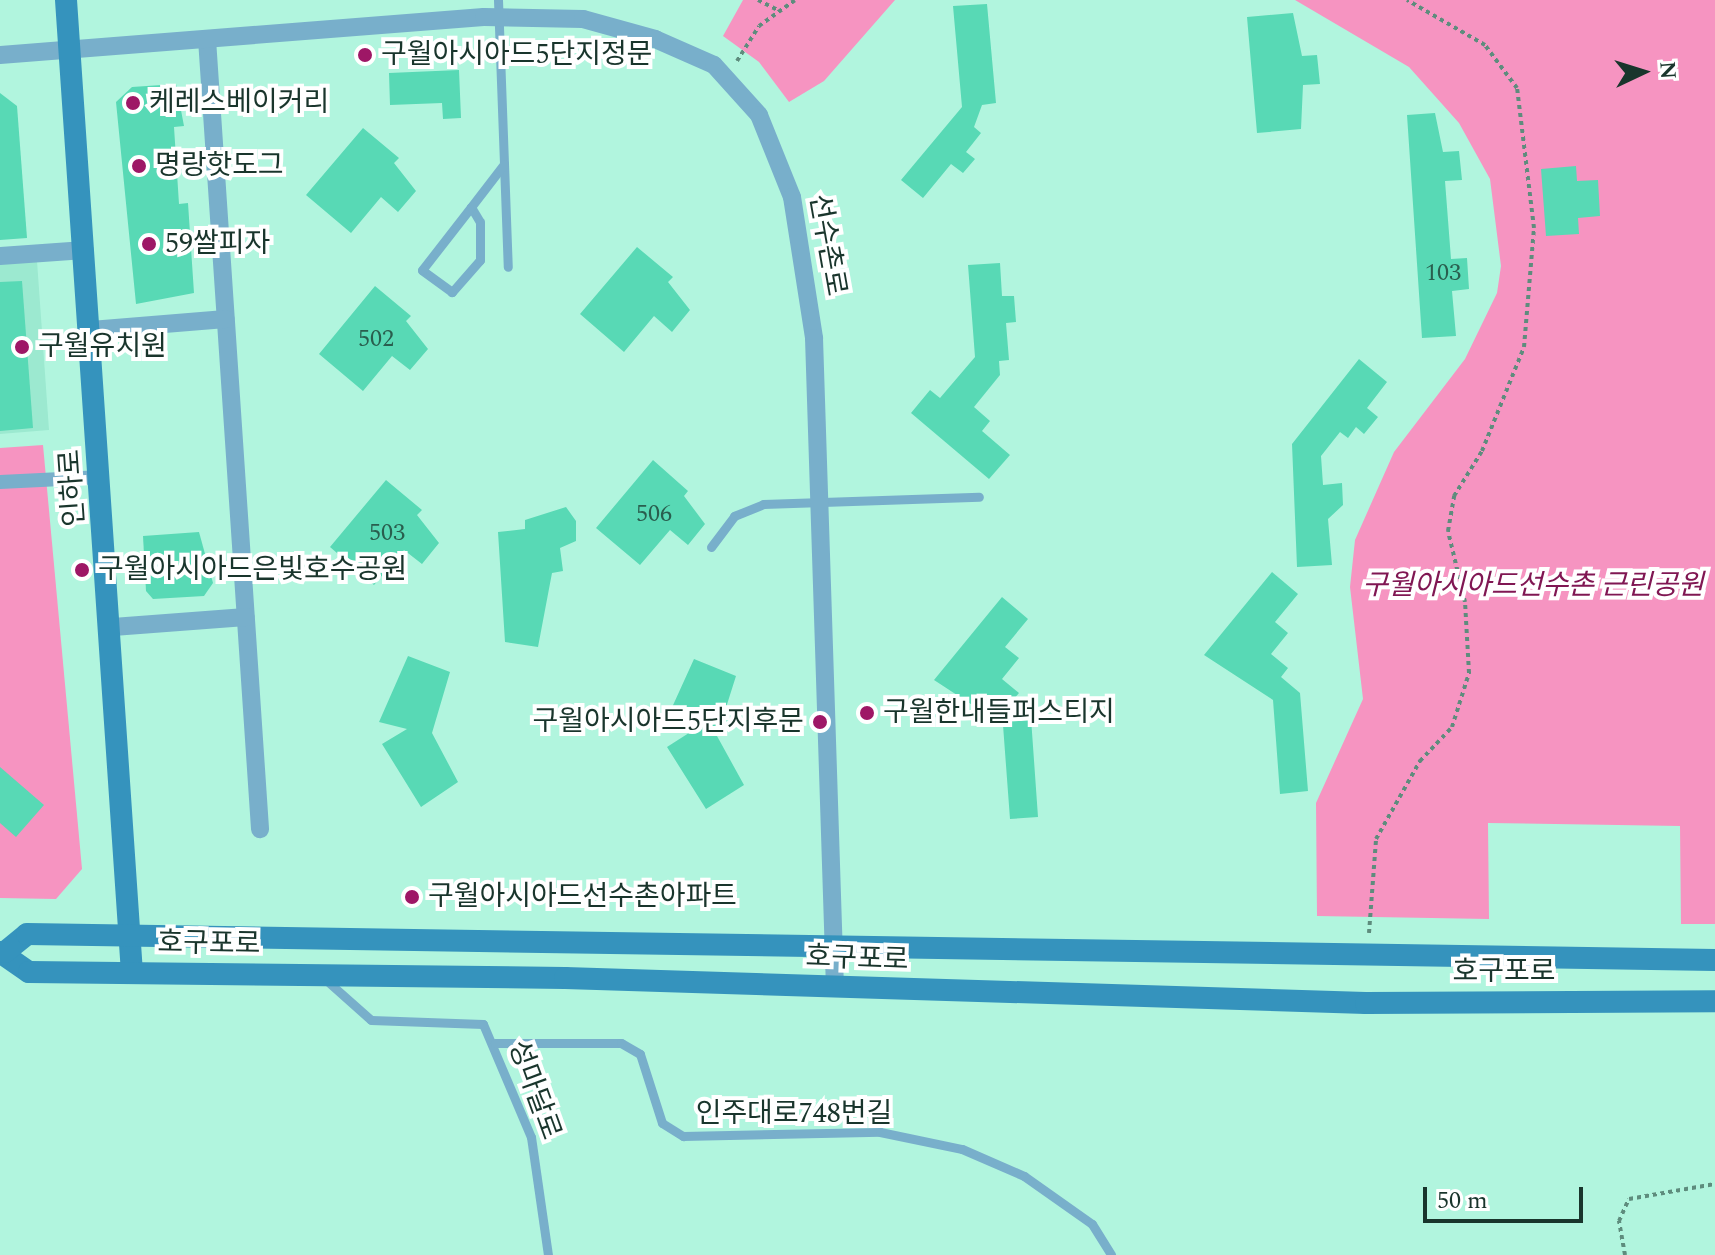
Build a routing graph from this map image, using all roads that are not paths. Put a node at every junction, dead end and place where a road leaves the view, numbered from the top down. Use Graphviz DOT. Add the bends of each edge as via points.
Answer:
graph roads {
  1 [pos="66,0"];
  2 [pos="499,9"];
  3 [pos="207,39"];
  4 [pos="70,50"];
  5 [pos="0,55"];
  6 [pos="504,164"];
  7 [pos="471,207"];
  8 [pos="85,250"];
  9 [pos="0,256"];
  10 [pos="508,267"];
  11 [pos="226,319"];
  12 [pos="91,330"];
  13 [pos="102,477"];
  14 [pos="0,482"];
  15 [pos="979,497"];
  16 [pos="820,502"];
  17 [pos="711,547"];
  18 [pos="246,617"];
  19 [pos="113,627"];
  20 [pos="260,829"];
  21 [pos="131,935"];
  22 [pos="834,947"];
  23 [pos="3,952"];
  24 [pos="1715,960"];
  25 [pos="132,973"];
  26 [pos="320,976"];
  27 [pos="835,988"];
  28 [pos="1715,1001"];
  29 [pos="495,1043"];
  30 [pos="548,1255"];
  31 [pos="1111,1255"];
  1 -- 4 [label="main road, 인하로"];
  2 -- 3 [label="street, 선수촌로"];
  2 -- 6 [label="lane"];
  2 -- 16 [label="street, 선수촌로" via="583,19 655,39 714,65 759,115 792,197 814,338"];
  3 -- 4 [label="street, 선수촌로"];
  3 -- 11 [label="street"];
  4 -- 5 [label="street, 선수촌로"];
  4 -- 8 [label="main road, 인하로"];
  6 -- 7 [label="lane"];
  6 -- 10 [label="lane"];
  7 -- 7 [label="lane" via="422,270 452,292 480,260 480,222"];
  8 -- 9 [label="street"];
  8 -- 12 [label="main road, 인하로"];
  11 -- 12 [label="street"];
  11 -- 18 [label="street"];
  12 -- 13 [label="main road, 인하로"];
  13 -- 14 [label="street"];
  13 -- 19 [label="main road, 인하로"];
  15 -- 16 [label="lane"];
  16 -- 17 [label="lane" via="749,508"];
  16 -- 22 [label="street, 선수촌로"];
  18 -- 19 [label="street"];
  18 -- 20 [label="street"];
  19 -- 21 [label="main road, 인하로"];
  21 -- 22 [label="main road, 호구포로"];
  21 -- 23 [label="main road, 호구포로" via="27,934"];
  21 -- 25 [label="main road, 인하로"];
  22 -- 24 [label="main road, 호구포로"];
  22 -- 27 [label="street, 선수촌로"];
  23 -- 25 [label="main road, 호구포로" via="29,972"];
  25 -- 26 [label="main road, 호구포로"];
  26 -- 27 [label="main road, 호구포로"];
  26 -- 29 [label="lane, 성마달로" via="371,1020 483,1024"];
  27 -- 28 [label="main road, 호구포로" via="1366,1003"];
  29 -- 30 [label="lane, 성마달로" via="531,1137"];
  29 -- 31 [label="lane, 인주대로748번길" via="621,1043 640,1054 662,1123 683,1136 880,1132 962,1149 1024,1176 1070,1208 1092,1224"];
}
